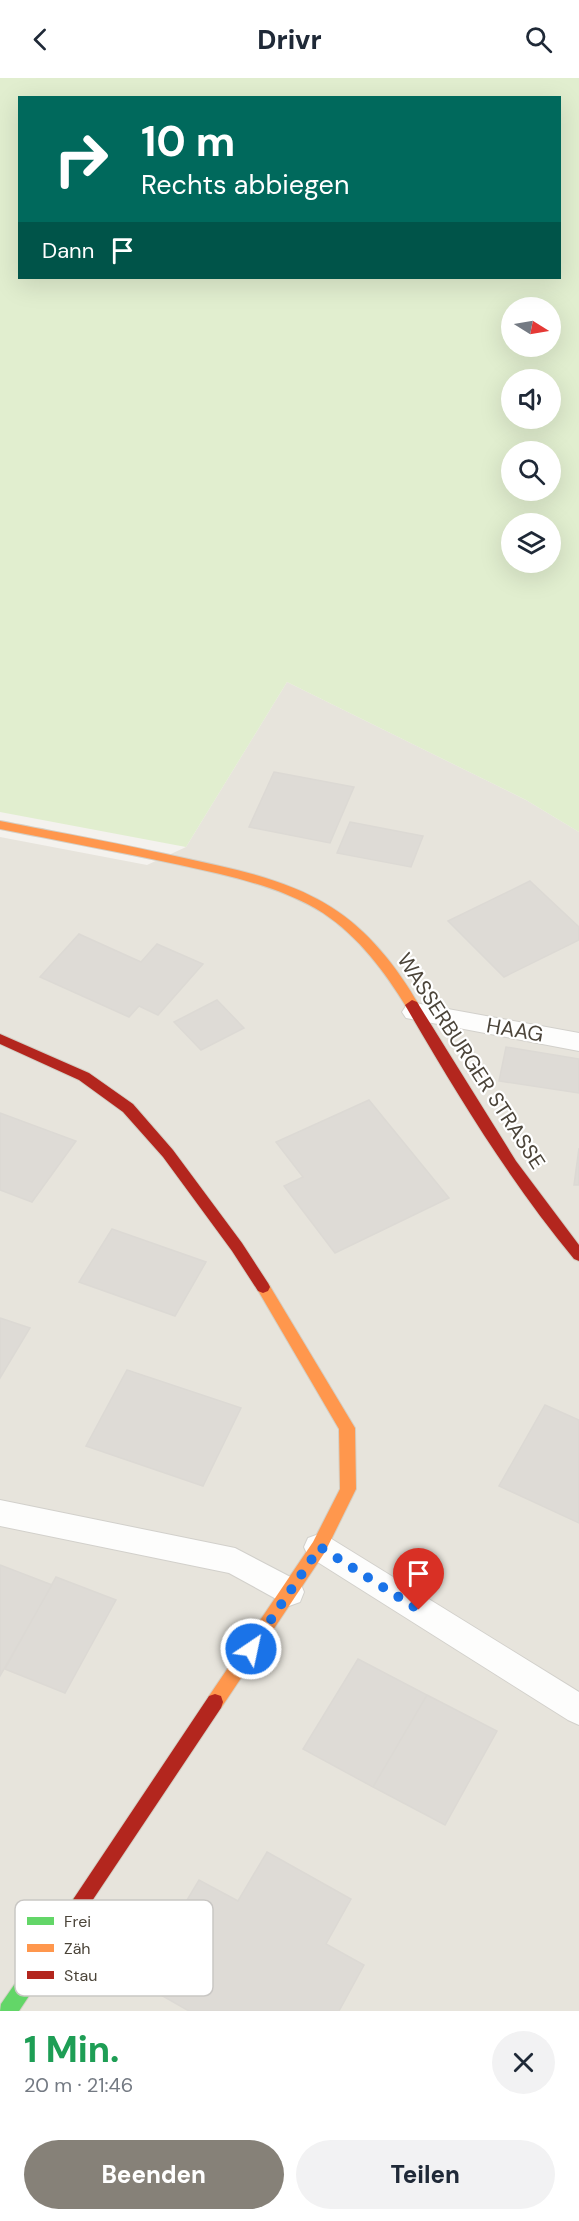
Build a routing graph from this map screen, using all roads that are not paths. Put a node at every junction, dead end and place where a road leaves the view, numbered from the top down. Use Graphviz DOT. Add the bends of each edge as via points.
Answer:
graph roads {
  1 [pos="0,825"];
  2 [pos="415,1011"];
  3 [pos="0,1039"];
  4 [pos="579,1042"];
  5 [pos="579,1255"];
  6 [pos="0,1513"];
  7 [pos="320,1547"];
  8 [pos="289,1592"];
  9 [pos="579,1710"];
  10 [pos="82,1900"];
  11 [pos="18,1996"];
  12 [pos="8,2011"];
  1 -- 2 [label="street, WASSERBURGER STRASSE" via="239,874 296,894 356,932 385,962"];
  2 -- 4 [label="lane, HAAG"];
  2 -- 5 [label="street, WASSERBURGER STRASSE" via="480,1119 558,1232"];
  3 -- 7 [label="street" via="91,1082 127,1107 148,1128 246,1258 347,1428 348,1489"];
  6 -- 8 [label="lane" via="235,1561"];
  7 -- 8 [label="street"];
  7 -- 9 [label="lane"];
  8 -- 10 [label="street"];
  11 -- 12 [label="street"];
}
